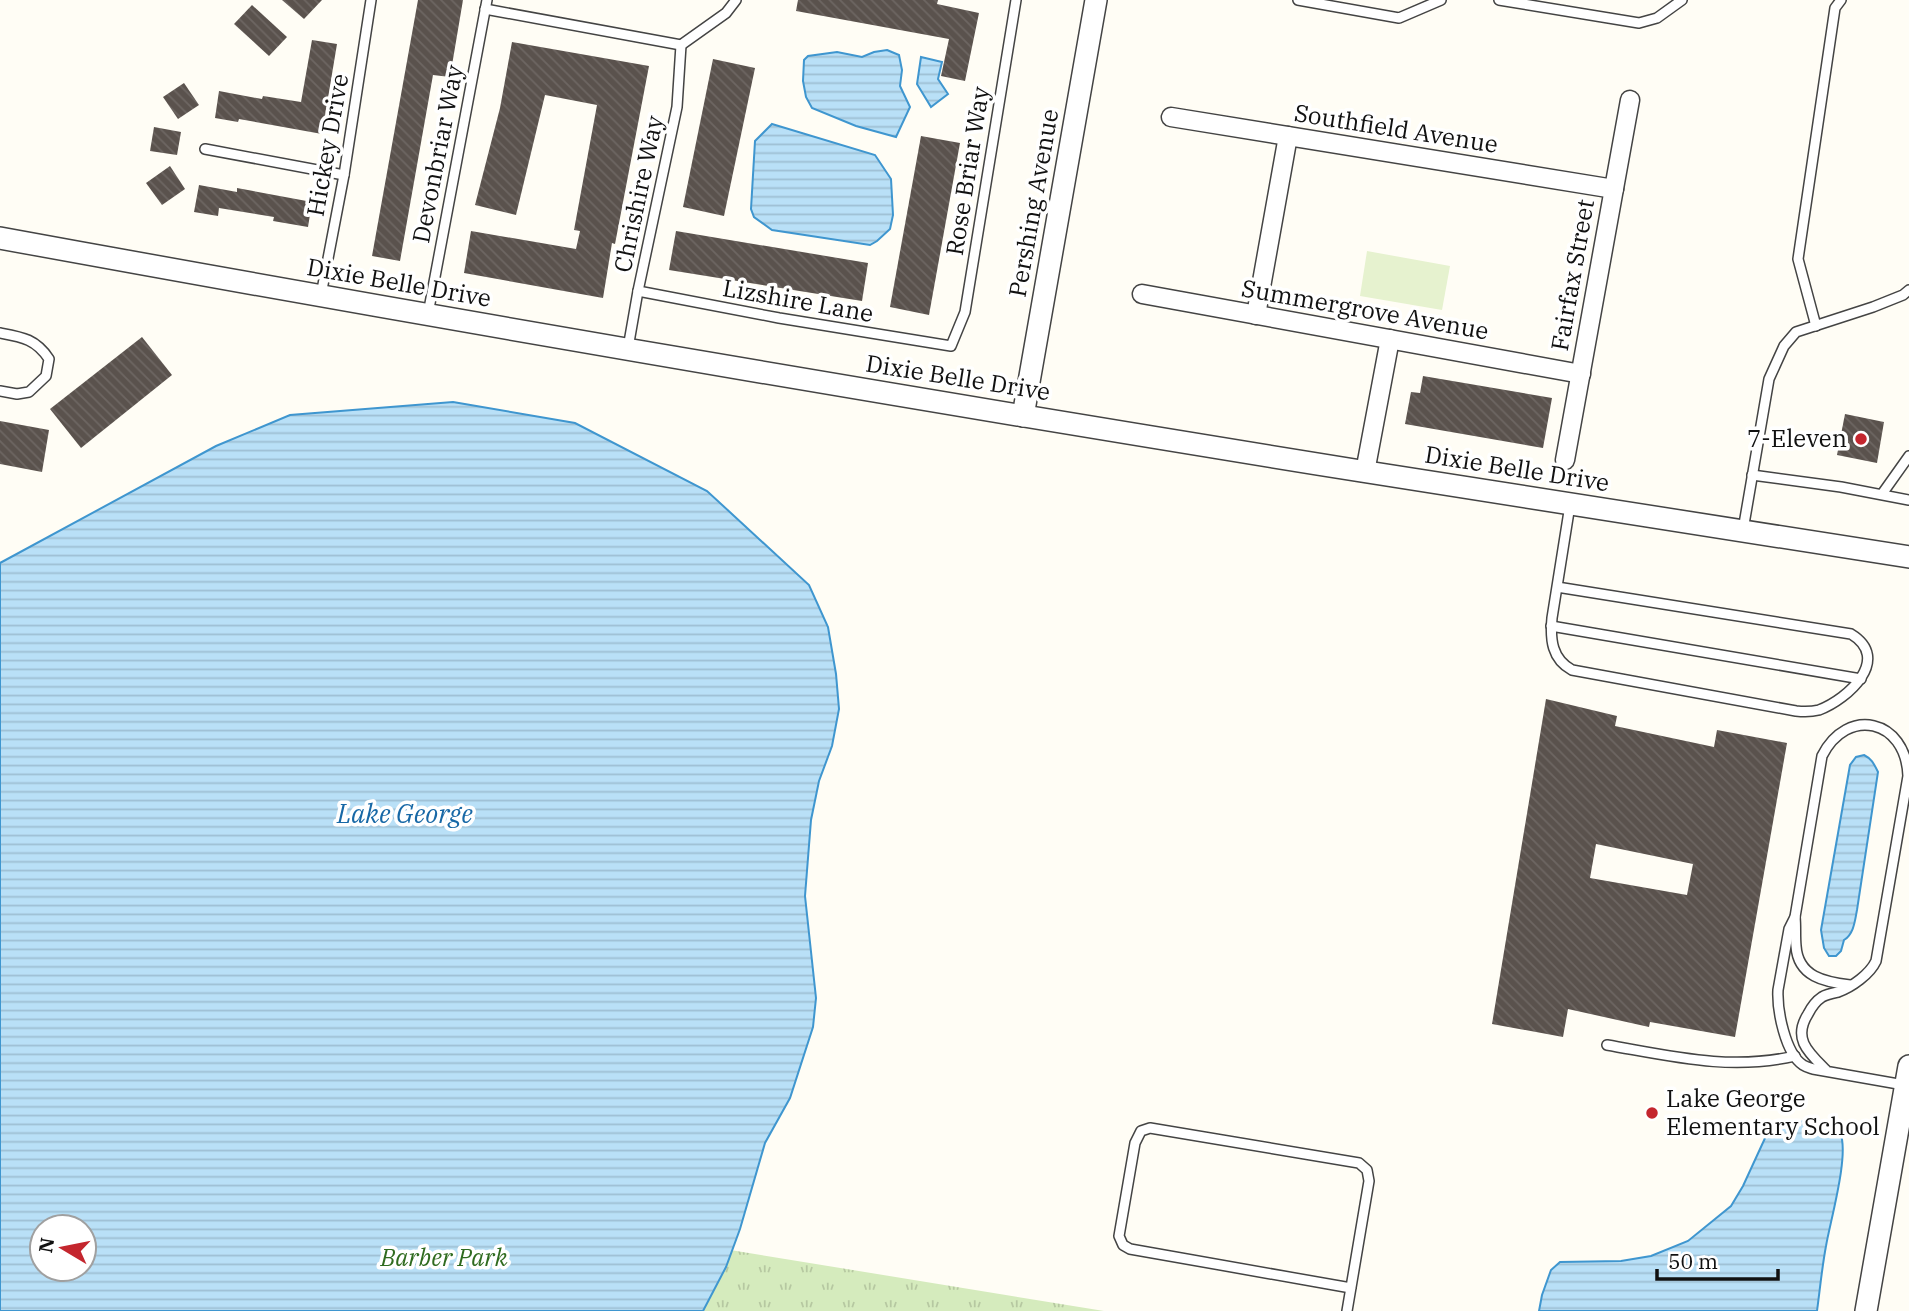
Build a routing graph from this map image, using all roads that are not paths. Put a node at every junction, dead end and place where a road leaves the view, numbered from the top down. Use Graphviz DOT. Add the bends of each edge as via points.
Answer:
graph roads {
  1 [pos="371,0"];
  2 [pos="736,0"];
  3 [pos="1016,0"];
  4 [pos="1096,0"];
  5 [pos="1298,0"];
  6 [pos="1441,0"];
  7 [pos="1499,0"];
  8 [pos="1682,0"];
  9 [pos="1841,0"];
  10 [pos="486,4"];
  11 [pos="681,45"];
  12 [pos="1630,100"];
  13 [pos="1171,117"];
  14 [pos="1288,136"];
  15 [pos="205,149"];
  16 [pos="344,175"];
  17 [pos="1614,189"];
  18 [pos="0,238"];
  19 [pos="1909,290"];
  20 [pos="638,291"];
  21 [pos="1142,294"];
  22 [pos="321,297"];
  23 [pos="428,314"];
  24 [pos="1256,314"];
  25 [pos="1816,326"];
  26 [pos="0,333"];
  27 [pos="1390,339"];
  28 [pos="951,346"];
  29 [pos="628,350"];
  30 [pos="1581,374"];
  31 [pos="0,391"];
  32 [pos="1023,416"];
  33 [pos="1909,456"];
  34 [pos="1565,460"];
  35 [pos="1365,472"];
  36 [pos="1752,475"];
  37 [pos="1882,494"];
  38 [pos="1908,498"];
  39 [pos="1570,503"];
  40 [pos="1743,530"];
  41 [pos="1909,557"];
  42 [pos="1557,587"];
  43 [pos="1551,626"];
  44 [pos="1861,679"];
  45 [pos="1795,917"];
  46 [pos="1850,985"];
  47 [pos="1607,1045"];
  48 [pos="1795,1056"];
  49 [pos="1826,1070"];
  50 [pos="1908,1079"];
  51 [pos="1351,1288"];
  52 [pos="1347,1311"];
  53 [pos="1866,1311"];
  1 -- 16 [label="lane, Hickey Drive"];
  2 -- 11 [label="lane" via="726,13"];
  3 -- 28 [label="lane, Rose Briar Way" via="965,312"];
  4 -- 32 [label="street, Pershing Avenue"];
  5 -- 6 [label="lane" via="1399,18"];
  7 -- 8 [label="lane" via="1639,23 1657,18"];
  9 -- 25 [label="lane" via="1835,8 1798,259"];
  10 -- 11 [label="lane"];
  10 -- 23 [label="lane, Devonbriar Way"];
  11 -- 20 [label="lane, Chrishire Way" via="677,107"];
  12 -- 17 [label="street, Fairfax Street"];
  13 -- 14 [label="street, Southfield Avenue"];
  14 -- 17 [label="street, Southfield Avenue"];
  14 -- 24 [label="street"];
  15 -- 16 [label="lane"];
  16 -- 22 [label="lane, Hickey Drive"];
  17 -- 30 [label="street, Fairfax Street"];
  18 -- 22 [label="street, Dixie Belle Drive"];
  19 -- 25 [label="lane"];
  20 -- 28 [label="lane, Lizshire Lane"];
  20 -- 29 [label="lane, Chrishire Way"];
  21 -- 24 [label="street, Summergrove Avenue"];
  22 -- 23 [label="street, Dixie Belle Drive"];
  23 -- 29 [label="street, Dixie Belle Drive"];
  24 -- 27 [label="street, Summergrove Avenue"];
  25 -- 36 [label="lane" via="1796,332 1769,379"];
  26 -- 31 [label="lane" via="25,338 41,347 49,359 46,376 29,392"];
  27 -- 30 [label="street, Summergrove Avenue"];
  27 -- 35 [label="street"];
  29 -- 32 [label="street, Dixie Belle Drive"];
  30 -- 34 [label="street, Fairfax Street"];
  32 -- 35 [label="street, Dixie Belle Drive"];
  33 -- 37 [label="lane"];
  35 -- 39 [label="street, Dixie Belle Drive"];
  36 -- 37 [label="lane"];
  36 -- 40 [label="lane"];
  37 -- 38 [label="lane"];
  39 -- 40 [label="street, Dixie Belle Drive"];
  39 -- 42 [label="lane"];
  40 -- 41 [label="street, Dixie Belle Drive"];
  42 -- 43 [label="lane"];
  42 -- 44 [label="lane" via="1851,634 1866,646 1868,665"];
  43 -- 44 [label="lane"];
  43 -- 44 [label="lane" via="1554,651 1572,670 1796,711 1816,711"];
  45 -- 46 [label="lane" via="1796,946 1805,968 1824,982"];
  45 -- 46 [label="lane" via="1822,756 1828,743 1851,727 1879,727 1891,733 1905,753 1909,776 1876,961 1872,970"];
  45 -- 48 [label="lane" via="1777,990 1786,1039"];
  46 -- 49 [label="lane" via="1817,1001 1801,1026 1807,1050"];
  47 -- 48 [label="lane" via="1704,1062 1772,1062"];
  48 -- 49 [label="lane" via="1801,1064"];
  49 -- 50 [label="lane"];
  50 -- 53 [label="street"];
  51 -- 51 [label="lane" via="1369,1181 1367,1170 1359,1163 1150,1128 1141,1131 1119,1236 1122,1245"];
  51 -- 52 [label="lane"];
}
